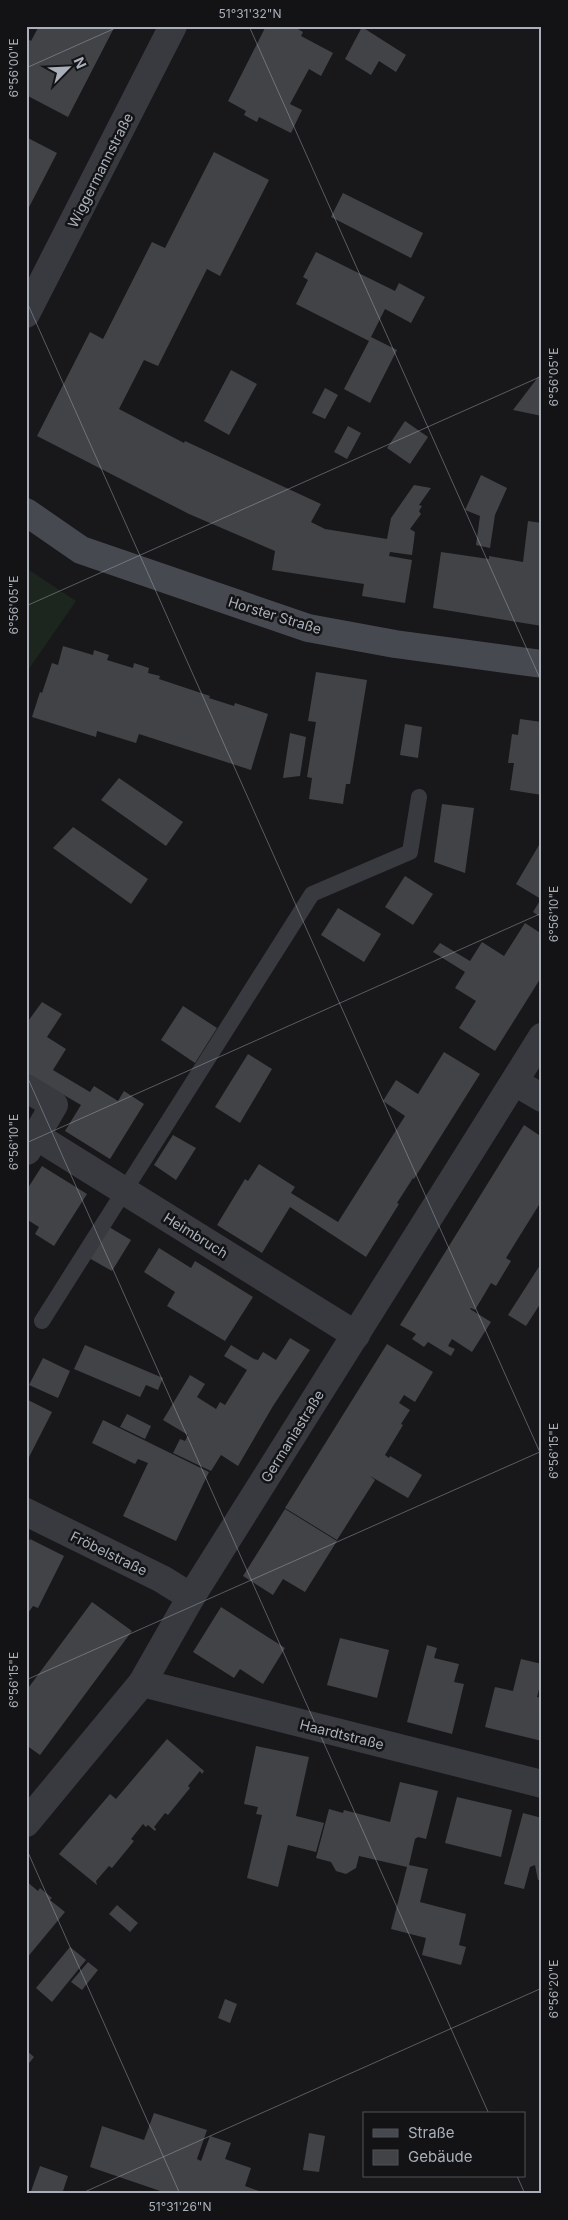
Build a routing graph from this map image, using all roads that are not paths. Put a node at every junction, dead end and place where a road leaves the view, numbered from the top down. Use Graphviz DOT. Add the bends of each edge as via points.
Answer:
graph roads {
  1 [pos="174,26"];
  2 [pos="26,314"];
  3 [pos="26,512"];
  4 [pos="542,664"];
  5 [pos="420,797"];
  6 [pos="542,1037"];
  7 [pos="515,1082"];
  8 [pos="26,1088"];
  9 [pos="542,1098"];
  10 [pos="31,1144"];
  11 [pos="124,1191"];
  12 [pos="42,1321"];
  13 [pos="356,1335"];
  14 [pos="26,1512"];
  15 [pos="191,1597"];
  16 [pos="142,1683"];
  17 [pos="542,1784"];
  18 [pos="26,1823"];
  1 -- 2 [label="street, Wiggermannstraße"];
  3 -- 4 [label="main road, Horster Straße" via="81,550 308,628 395,644"];
  5 -- 11 [label="lane" via="410,852 312,894"];
  6 -- 7 [label="street, Germaniastraße"];
  7 -- 9 [label="street"];
  7 -- 13 [label="street, Germaniastraße"];
  8 -- 10 [label="street, Heimbruch" via="54,1105"];
  10 -- 11 [label="street, Heimbruch"];
  11 -- 12 [label="lane"];
  11 -- 13 [label="street, Heimbruch"];
  13 -- 15 [label="street, Germaniastraße"];
  14 -- 15 [label="street, Fröbelstraße" via="162,1579"];
  15 -- 16 [label="street, Germaniastraße"];
  16 -- 17 [label="street, Haardtstraße"];
  16 -- 18 [label="street, Germaniastraße"];
}
